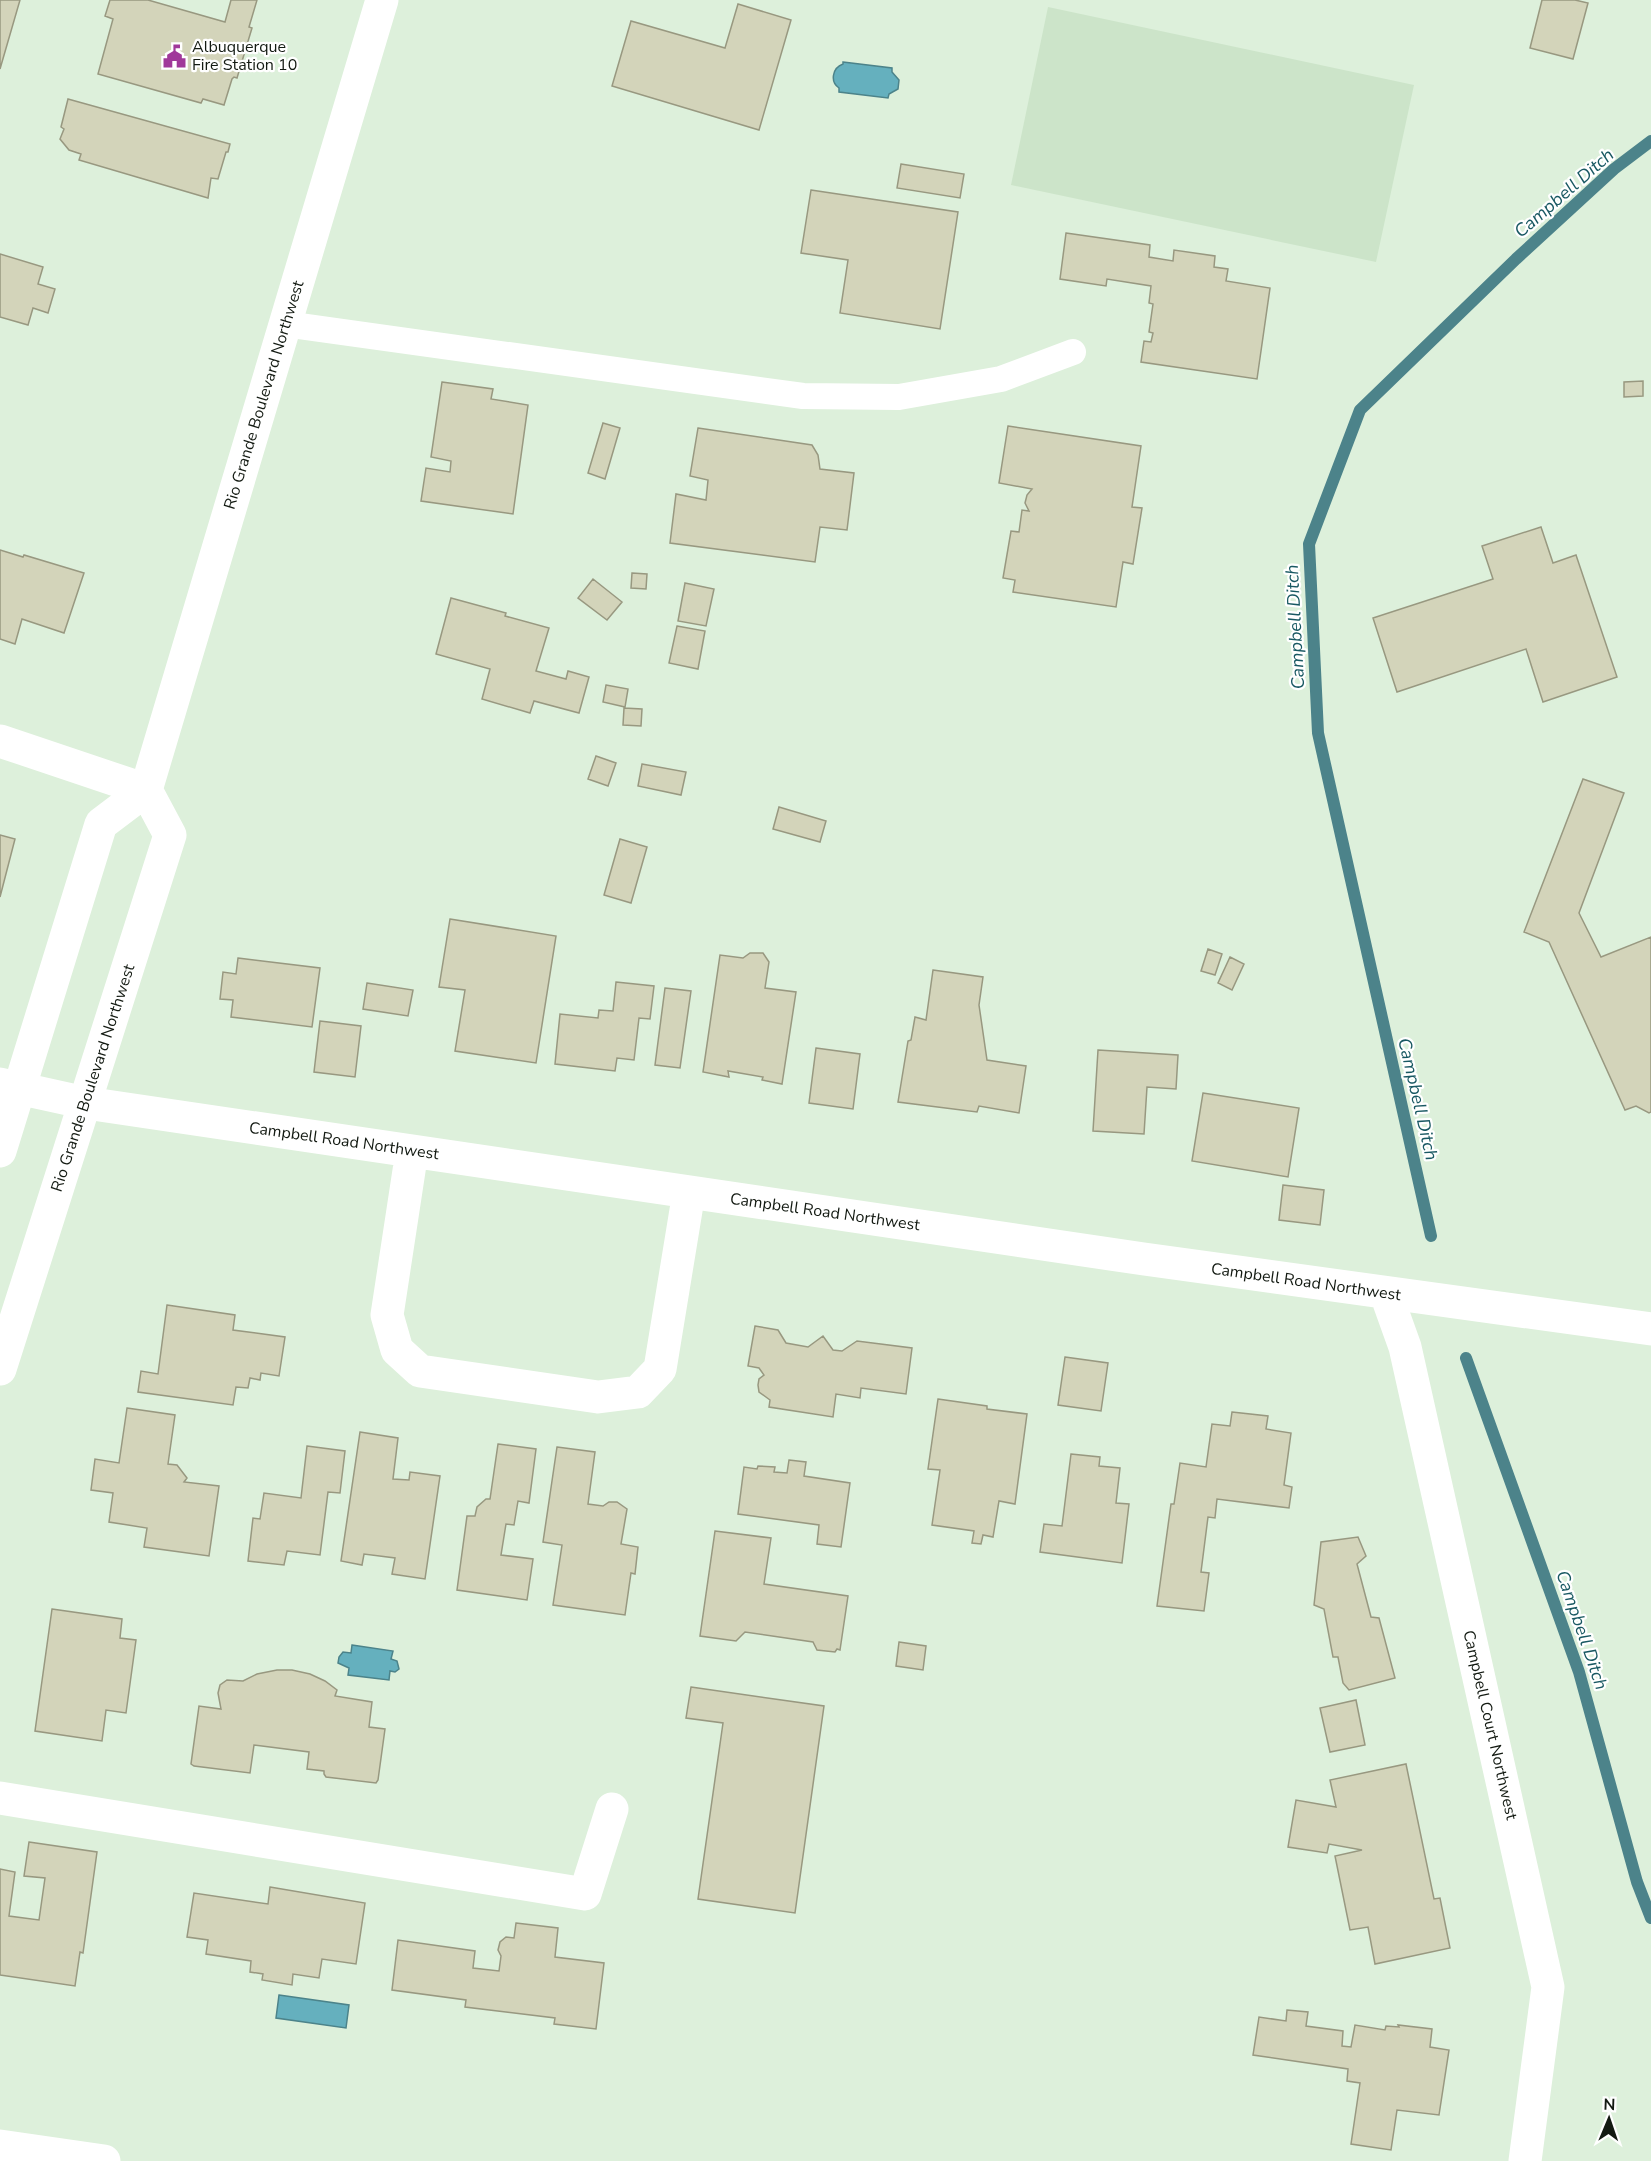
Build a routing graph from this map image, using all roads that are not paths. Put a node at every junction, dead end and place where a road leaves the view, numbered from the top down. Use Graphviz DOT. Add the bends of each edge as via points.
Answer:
graph roads {
  1 [pos="382,0"];
  2 [pos="285,324"];
  3 [pos="1072,352"];
  4 [pos="0,741"];
  5 [pos="146,790"];
  6 [pos="10,1086"];
  7 [pos="86,1102"];
  8 [pos="0,1151"];
  9 [pos="412,1151"];
  10 [pos="689,1192"];
  11 [pos="1386,1294"];
  12 [pos="1651,1329"];
  13 [pos="0,1369"];
  14 [pos="0,1798"];
  15 [pos="612,1809"];
  16 [pos="0,2146"];
  17 [pos="104,2161"];
  18 [pos="1525,2161"];
  1 -- 2 [label="street, Rio Grande Boulevard Northwest"];
  2 -- 3 [label="lane" via="803,396 899,397 1001,380"];
  2 -- 5 [label="street, Rio Grande Boulevard Northwest"];
  4 -- 5 [label="street"];
  5 -- 6 [label="street" via="101,824"];
  5 -- 7 [label="street, Rio Grande Boulevard Northwest" via="170,835"];
  6 -- 7 [label="street, Campbell Road Northwest"];
  6 -- 8 [label="street"];
  7 -- 9 [label="street, Campbell Road Northwest"];
  7 -- 13 [label="street, Rio Grande Boulevard Northwest"];
  9 -- 10 [label="street, Campbell Road Northwest"];
  9 -- 10 [label="street" via="387,1315 397,1350 420,1371 598,1397 638,1392 660,1369"];
  10 -- 11 [label="street, Campbell Road Northwest"];
  11 -- 12 [label="street, Campbell Road Northwest"];
  11 -- 18 [label="street, Campbell Court Northwest" via="1405,1347 1548,1987"];
  14 -- 15 [label="street" via="585,1894"];
  16 -- 17 [label="street"];
}
